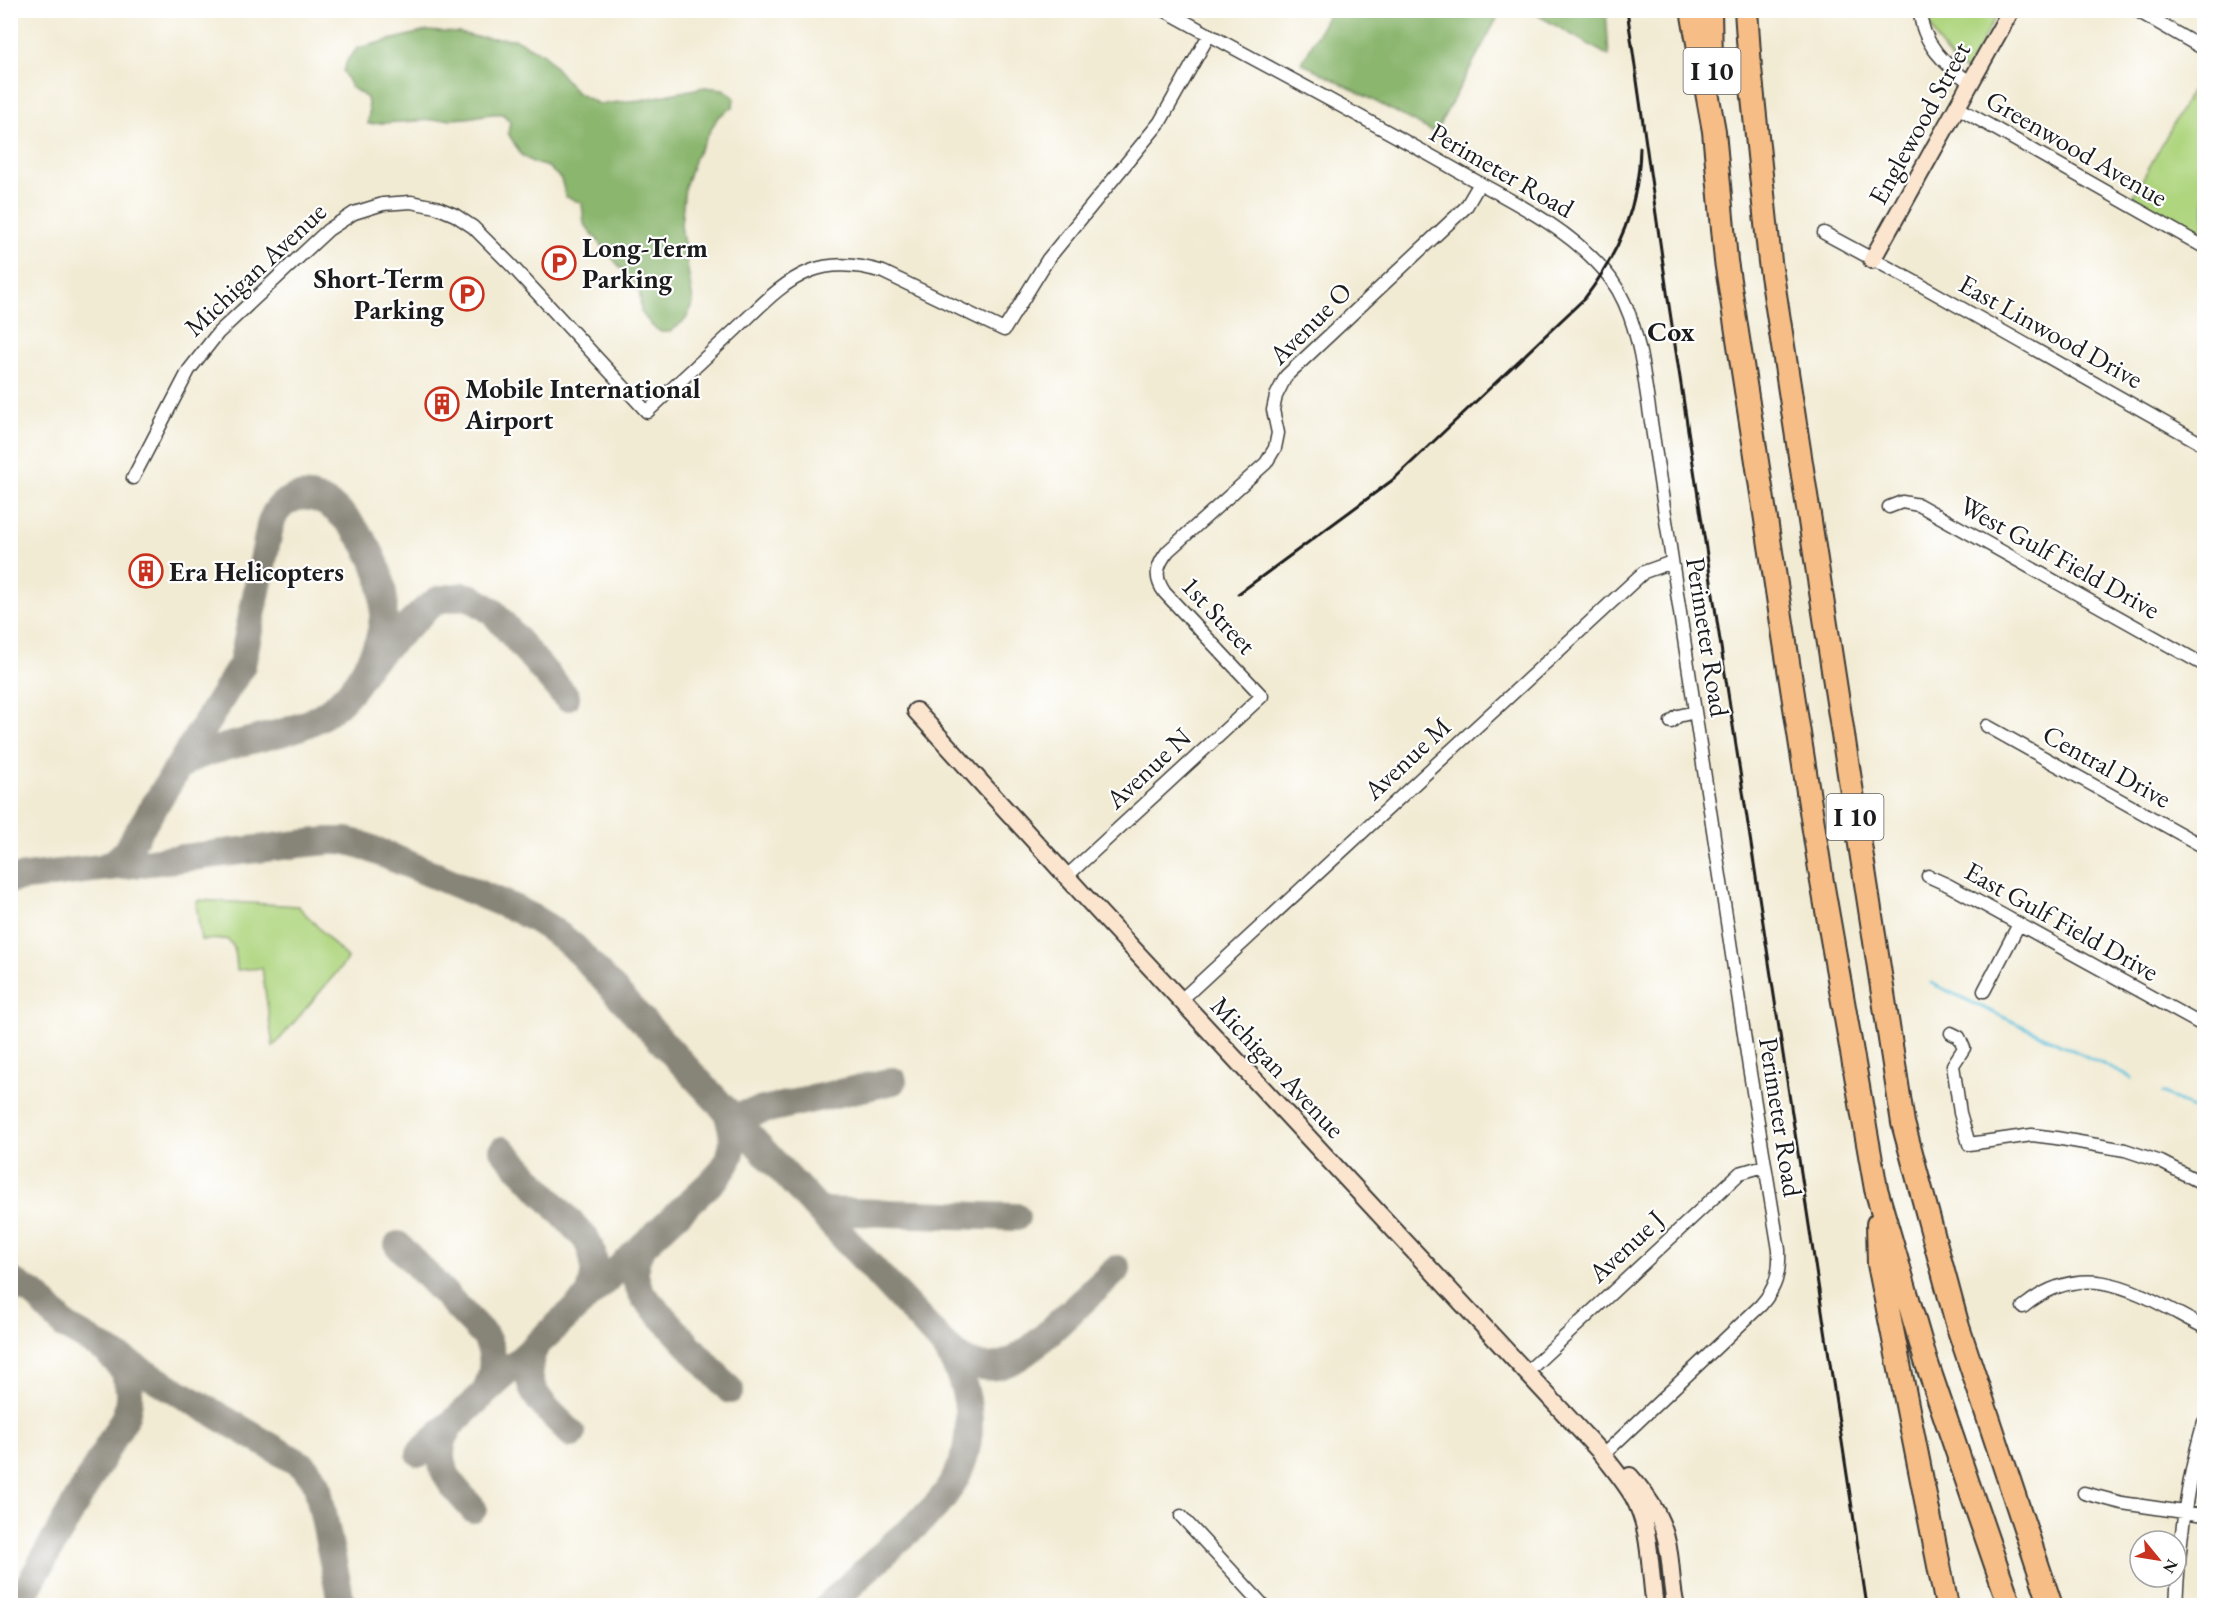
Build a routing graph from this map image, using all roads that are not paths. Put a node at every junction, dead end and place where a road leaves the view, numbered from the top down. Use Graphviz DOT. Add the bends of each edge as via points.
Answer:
graph roads {
  1 [pos="1164,10"];
  2 [pos="1692,10"];
  3 [pos="1710,10"];
  4 [pos="1746,10"];
  5 [pos="1920,10"];
  6 [pos="2011,10"];
  7 [pos="2136,10"];
  8 [pos="1209,35"];
  9 [pos="2205,49"];
  10 [pos="1971,83"];
  11 [pos="1957,107"];
  12 [pos="1714,130"];
  13 [pos="1480,183"];
  14 [pos="1824,233"];
  15 [pos="2205,247"];
  16 [pos="1872,260"];
  17 [pos="2205,445"];
  18 [pos="133,478"];
  19 [pos="1889,507"];
  20 [pos="1160,561"];
  21 [pos="1672,562"];
  22 [pos="2205,665"];
  23 [pos="1262,696"];
  24 [pos="916,711"];
  25 [pos="1695,712"];
  26 [pos="1671,722"];
  27 [pos="1987,726"];
  28 [pos="2205,847"];
  29 [pos="1066,876"];
  30 [pos="1928,876"];
  31 [pos="2019,924"];
  32 [pos="1984,992"];
  33 [pos="1181,1000"];
  34 [pos="2205,1026"];
  35 [pos="1951,1033"];
  36 [pos="1764,1166"];
  37 [pos="2205,1184"];
  38 [pos="1876,1189"];
  39 [pos="2023,1307"];
  40 [pos="2205,1327"];
  41 [pos="1527,1372"];
  42 [pos="2205,1422"];
  43 [pos="1604,1455"];
  44 [pos="2084,1493"];
  45 [pos="2184,1512"];
  46 [pos="2205,1515"];
  47 [pos="1181,1516"];
  48 [pos="1264,1605"];
  49 [pos="1655,1605"];
  50 [pos="1676,1605"];
  51 [pos="1947,1605"];
  52 [pos="2010,1605"];
  53 [pos="2051,1605"];
  54 [pos="2176,1605"];
  1 -- 8 [label="street, Perimeter Road"];
  2 -- 12 [label="highway"];
  3 -- 12 [label="highway, I 10"];
  4 -- 53 [label="highway, I 10" via="1770,262 1903,1123 1958,1327"];
  5 -- 10 [label="street" via="1925,31 1941,59"];
  6 -- 10 [label="street, Englewood Street"];
  7 -- 9 [label="street"];
  8 -- 13 [label="street, Perimeter Road"];
  8 -- 18 [label="street, Michigan Avenue" via="1160,122 1066,235 1004,330 883,272 847,265 812,271 788,282 761,305 647,412 473,227 436,207 411,202 383,204 354,213 328,230 218,333 189,370"];
  10 -- 11 [label="street, Englewood Street"];
  11 -- 15 [label="street, Greenwood Avenue"];
  11 -- 16 [label="street, Englewood Street"];
  12 -- 38 [label="highway, I 10" via="1726,261 1822,882"];
  13 -- 20 [label="street, Avenue O" via="1466,207 1286,376 1273,410 1278,433 1275,448 1266,463"];
  13 -- 21 [label="street, Perimeter Road" via="1574,241 1605,271 1623,300 1640,352"];
  14 -- 16 [label="street, East Linwood Drive"];
  16 -- 17 [label="street, East Linwood Drive"];
  19 -- 22 [label="street, West Gulf Field Drive" via="1902,502 1919,505"];
  20 -- 23 [label="street, 1st Street" via="1158,579 1165,593"];
  21 -- 25 [label="street, Perimeter Road"];
  21 -- 33 [label="street, Avenue M" via="1644,572"];
  23 -- 29 [label="street, Avenue N"];
  24 -- 29 [label="street, Michigan Avenue"];
  25 -- 26 [label="street"];
  25 -- 36 [label="street, Perimeter Road"];
  27 -- 28 [label="street, Central Drive"];
  29 -- 33 [label="street, Michigan Avenue"];
  30 -- 31 [label="street, East Gulf Field Drive"];
  31 -- 32 [label="street"];
  31 -- 34 [label="street, East Gulf Field Drive"];
  33 -- 41 [label="street, Michigan Avenue"];
  35 -- 37 [label="street" via="1959,1037 1964,1048 1953,1065 1969,1144 2032,1135 2056,1138 2125,1150 2161,1162"];
  36 -- 41 [label="street, Avenue J" via="1740,1173"];
  36 -- 43 [label="street, Perimeter Road" via="1779,1250 1779,1273 1774,1287 1761,1305"];
  38 -- 51 [label="highway" via="1879,1264"];
  38 -- 52 [label="highway, I 10" via="1926,1361"];
  39 -- 40 [label="street" via="2057,1286 2090,1281 2130,1290"];
  41 -- 43 [label="street, Michigan Avenue"];
  42 -- 45 [label="street"];
  43 -- 49 [label="street, Michigan Avenue" via="1641,1514"];
  43 -- 50 [label="street, Michigan Avenue" via="1630,1475 1661,1519 1670,1553"];
  44 -- 45 [label="street"];
  45 -- 46 [label="street"];
  45 -- 54 [label="street"];
  47 -- 48 [label="street"];
}
